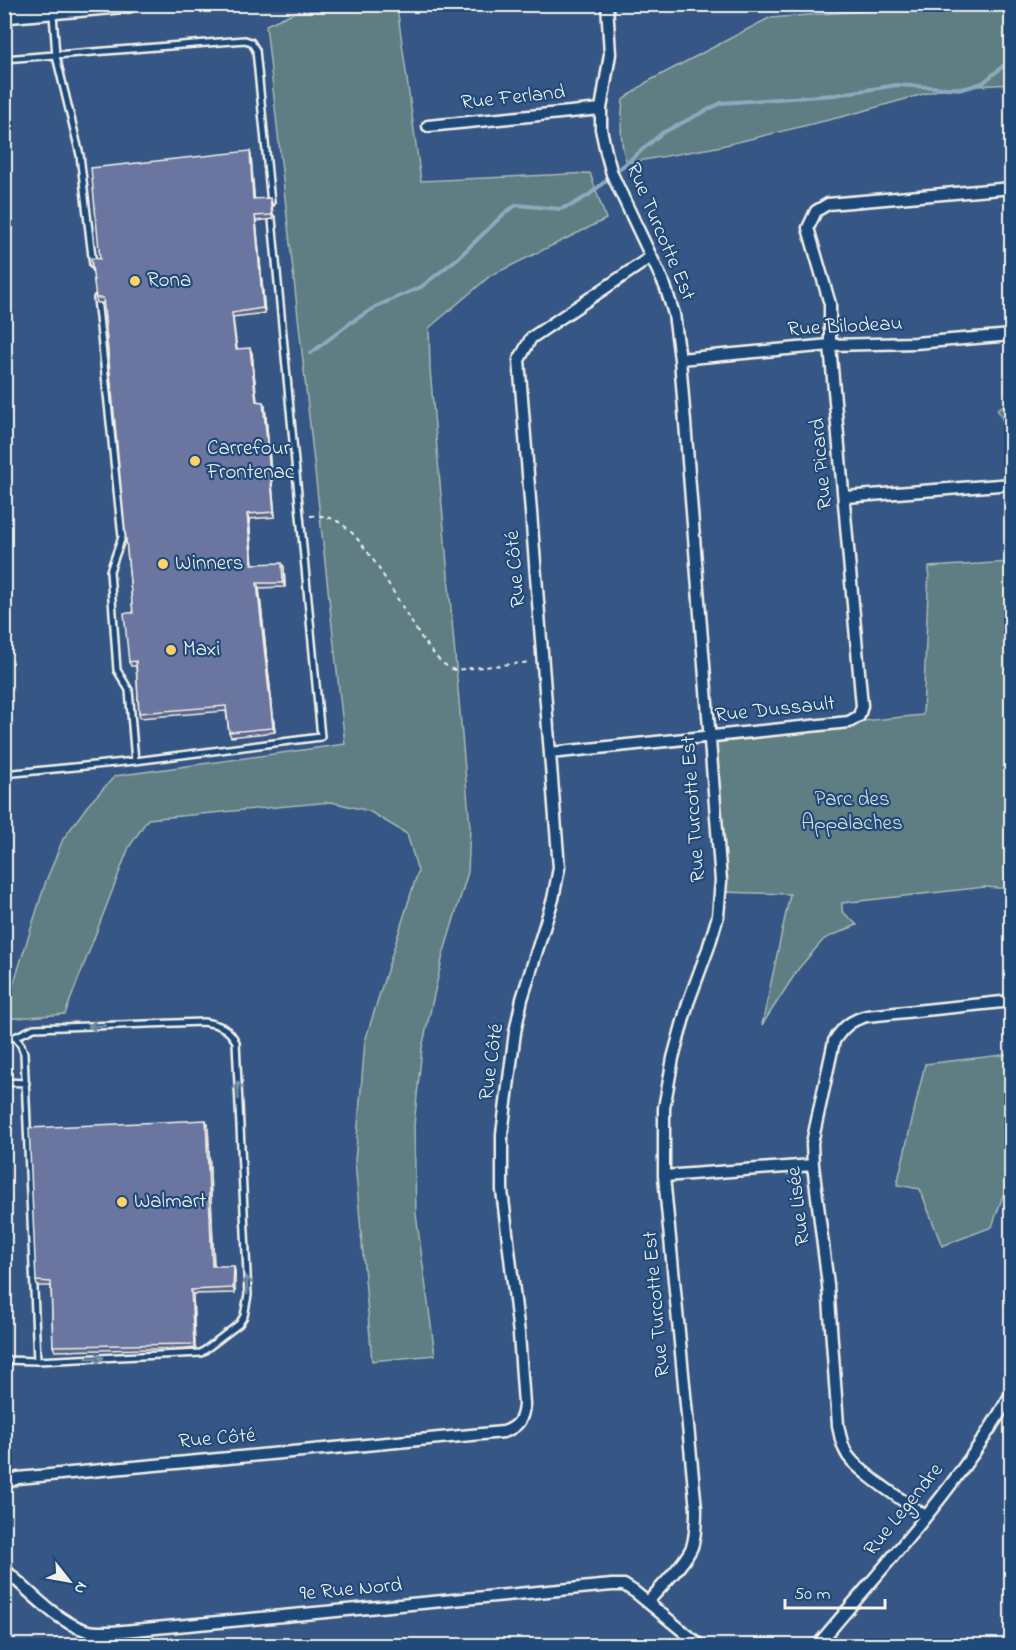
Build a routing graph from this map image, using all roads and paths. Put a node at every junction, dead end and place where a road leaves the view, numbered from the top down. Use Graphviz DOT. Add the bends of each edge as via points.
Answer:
graph roads {
  1 [pos="129,4"];
  2 [pos="607,4"];
  3 [pos="52,8"];
  4 [pos="4,15"];
  5 [pos="56,56"];
  6 [pos="4,59"];
  7 [pos="601,109"];
  8 [pos="428,126"];
  9 [pos="1011,188"];
  10 [pos="271,203"];
  11 [pos="272,219"];
  12 [pos="651,257"];
  13 [pos="94,271"];
  14 [pos="96,294"];
  15 [pos="1011,335"];
  16 [pos="830,345"];
  17 [pos="680,359"];
  18 [pos="1011,484"];
  19 [pos="845,497"];
  20 [pos="301,516"];
  21 [pos="543,661"];
  22 [pos="859,716"];
  23 [pos="708,736"];
  24 [pos="550,753"];
  25 [pos="135,761"];
  26 [pos="4,774"];
  27 [pos="1011,1001"];
  28 [pos="15,1037"];
  29 [pos="4,1038"];
  30 [pos="4,1082"];
  31 [pos="26,1083"];
  32 [pos="813,1165"];
  33 [pos="664,1176"];
  34 [pos="4,1360"];
  35 [pos="37,1361"];
  36 [pos="1011,1392"];
  37 [pos="4,1484"];
  38 [pos="926,1516"];
  39 [pos="4,1569"];
  40 [pos="648,1602"];
  41 [pos="701,1646"];
  42 [pos="818,1646"];
  1 -- 3 [label="street"];
  2 -- 7 [label="street, Rue Turcotte Est" via="610,54"];
  3 -- 4 [label="street"];
  3 -- 5 [label="lane"];
  5 -- 6 [label="lane"];
  5 -- 10 [label="lane" via="251,42 256,50"];
  5 -- 13 [label="lane" via="80,155"];
  7 -- 8 [label="street, Rue Ferland"];
  7 -- 12 [label="street, Rue Turcotte Est" via="601,129 612,174"];
  9 -- 16 [label="street, Rue Picard" via="828,204 816,212 808,228 830,304"];
  11 -- 20 [label="lane"];
  12 -- 17 [label="street, Rue Turcotte Est" via="674,314"];
  12 -- 21 [label="street, Rue Côté" via="531,338 519,360"];
  14 -- 25 [label="lane" via="122,537 110,571 117,670 129,690"];
  15 -- 16 [label="street, Rue Bilodeau" via="915,344"];
  16 -- 17 [label="street, Rue Bilodeau"];
  16 -- 19 [label="street, Rue Picard"];
  17 -- 23 [label="street, Rue Turcotte Est"];
  18 -- 19 [label="street"];
  19 -- 22 [label="street, Rue Picard" via="862,706"];
  20 -- 21 [label="path" via="330,518 349,530 365,548 413,627 446,666 454,670"];
  20 -- 25 [label="lane" via="321,737"];
  21 -- 24 [label="street, Rue Côté"];
  22 -- 23 [label="street, Rue Dussault" via="849,722"];
  23 -- 24 [label="street, Rue Dussault"];
  23 -- 33 [label="street, Rue Turcotte Est" via="721,881 718,916 673,1058 664,1108"];
  24 -- 37 [label="street, Rue Côté" via="559,868 514,1032 502,1134 502,1190 524,1404 520,1423 502,1432 27,1477"];
  25 -- 26 [label="lane"];
  27 -- 32 [label="street, Rue Lisée" via="867,1016 842,1028 829,1059 813,1133"];
  28 -- 29 [label="lane"];
  28 -- 31 [label="lane" via="24,1053"];
  35 -- 28 [label="lane, one-way" via="201,1353 244,1316 248,1295 236,1042 224,1028 203,1022 34,1028"];
  30 -- 31 [label="lane"];
  31 -- 35 [label="lane"];
  32 -- 33 [label="street"];
  32 -- 38 [label="street, Rue Lisée" via="841,1442 857,1467"];
  33 -- 40 [label="street, Rue Turcotte Est" via="696,1509 692,1547"];
  34 -- 35 [label="lane"];
  36 -- 38 [label="street, Rue Legendre" via="986,1435"];
  38 -- 42 [label="street, Rue Legendre"];
  39 -- 40 [label="street, 9e Rue Nord" via="70,1624 98,1632 612,1584 624,1585"];
  40 -- 41 [label="street, 9e Rue Nord"];
}
